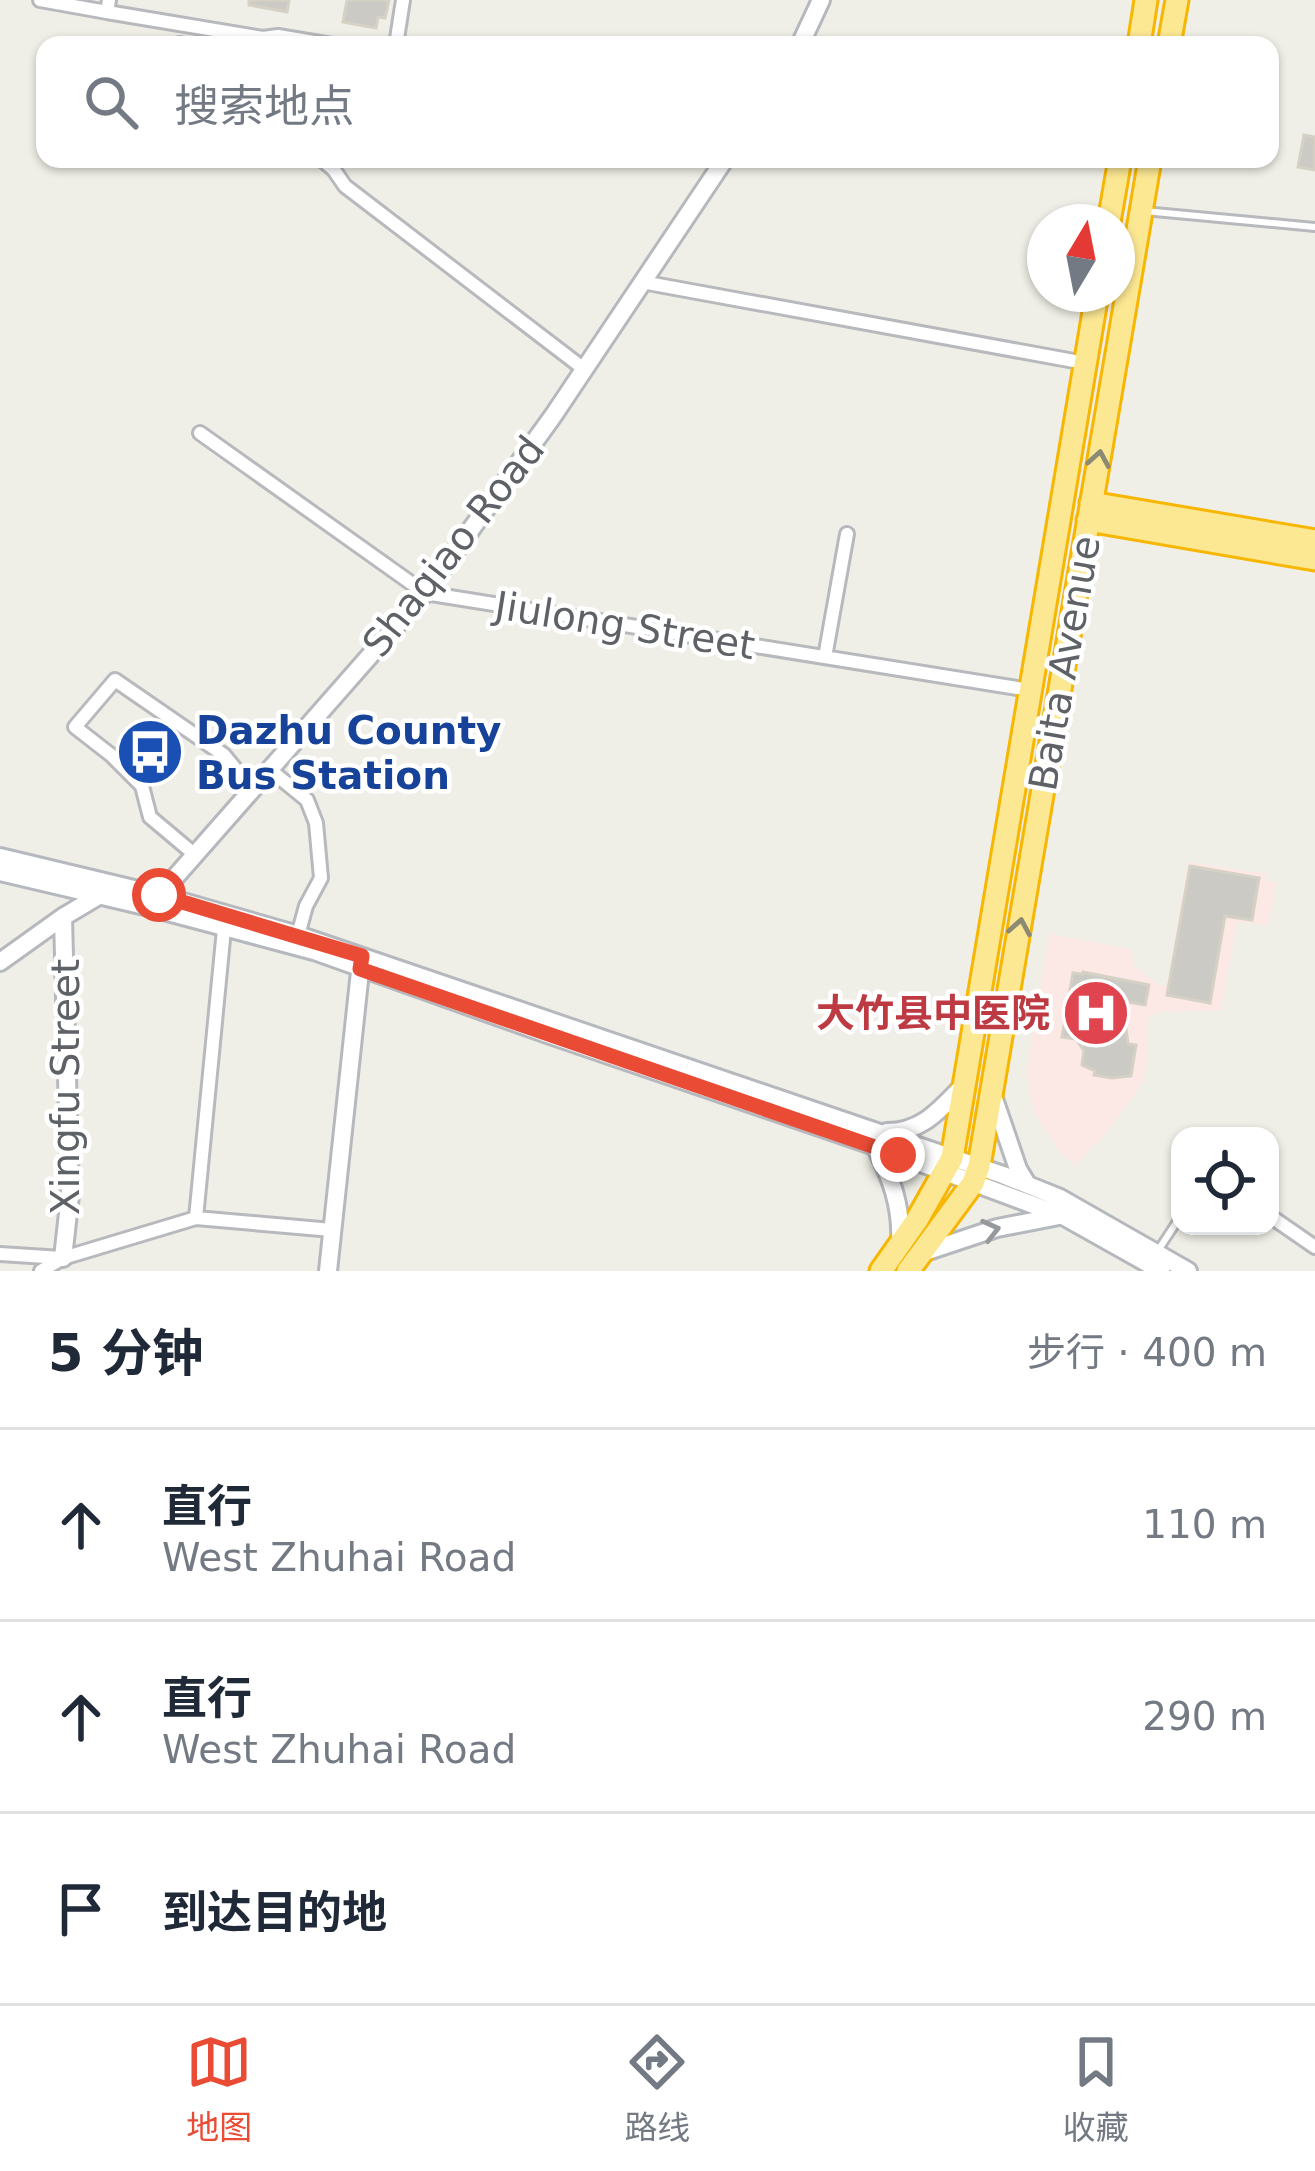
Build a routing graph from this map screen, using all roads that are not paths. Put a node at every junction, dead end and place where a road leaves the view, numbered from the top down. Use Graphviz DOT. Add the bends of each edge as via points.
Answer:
graph roads {
  1 [pos="40,0"];
  2 [pos="403,0"];
  3 [pos="821,0"];
  4 [pos="1147,0"];
  5 [pos="1177,0"];
  6 [pos="108,6"];
  7 [pos="253,36"];
  8 [pos="397,36"];
  9 [pos="804,36"];
  10 [pos="1141,36"];
  11 [pos="1171,36"];
  12 [pos="332,168"];
  13 [pos="719,168"];
  14 [pos="1118,168"];
  15 [pos="1148,168"];
  16 [pos="1112,204"];
  17 [pos="1141,211"];
  18 [pos="1315,227"];
  19 [pos="642,282"];
  20 [pos="1094,312"];
  21 [pos="1085,363"];
  22 [pos="584,369"];
  23 [pos="200,434"];
  24 [pos="1090,512"];
  25 [pos="847,534"];
  26 [pos="1315,541"];
  27 [pos="1315,559"];
  28 [pos="425,593"];
  29 [pos="825,657"];
  30 [pos="1030,691"];
  31 [pos="269,769"];
  32 [pos="252,789"];
  33 [pos="194,854"];
  34 [pos="0,856"];
  35 [pos="0,872"];
  36 [pos="116,885"];
  37 [pos="99,896"];
  38 [pos="154,901"];
  39 [pos="63,917"];
  40 [pos="224,929"];
  41 [pos="298,935"];
  42 [pos="0,962"];
  43 [pos="361,962"];
  44 [pos="964,1084"];
  45 [pos="992,1091"];
  46 [pos="878,1139"];
  47 [pos="948,1166"];
  48 [pos="976,1175"];
  49 [pos="1028,1185"];
  50 [pos="1063,1216"];
  51 [pos="196,1218"];
  52 [pos="1279,1222"];
  53 [pos="332,1230"];
  54 [pos="1171,1234"];
  55 [pos="1315,1247"];
  56 [pos="0,1254"];
  57 [pos="910,1257"];
  58 [pos="61,1264"];
  59 [pos="1154,1265"];
  60 [pos="41,1271"];
  61 [pos="328,1271"];
  62 [pos="881,1271"];
  63 [pos="1188,1271"];
  1 -- 6 [label="street"];
  2 -- 8 [label="street"];
  3 -- 9 [label="street"];
  4 -- 10 [label="highway"];
  5 -- 11 [label="highway"];
  6 -- 7 [label="street"];
  12 -- 22 [label="street"];
  13 -- 19 [label="street, Shaqiao Road"];
  14 -- 16 [label="highway"];
  15 -- 17 [label="highway, Baita Avenue"];
  17 -- 18 [label="lane"];
  24 -- 17 [label="highway, Baita Avenue, one-way"];
  19 -- 21 [label="street"];
  19 -- 22 [label="street, Shaqiao Road"];
  20 -- 21 [label="highway, Baita Avenue"];
  21 -- 30 [label="highway, Baita Avenue"];
  22 -- 28 [label="street, Shaqiao Road"];
  23 -- 28 [label="street"];
  24 -- 26 [label="highway"];
  24 -- 27 [label="highway"];
  45 -- 24 [label="highway, Baita Avenue, one-way"];
  25 -- 29 [label="street"];
  28 -- 29 [label="street, Jiulong Street"];
  28 -- 31 [label="street, Shaqiao Road"];
  29 -- 30 [label="street, Jiulong Street"];
  30 -- 44 [label="highway, Baita Avenue"];
  31 -- 32 [label="street, Shaqiao Road"];
  31 -- 41 [label="street" via="307,800 316,823 321,878"];
  32 -- 33 [label="street, Shaqiao Road"];
  32 -- 33 [label="street" via="224,755 116,680 75,728 142,786 150,817"];
  33 -- 38 [label="street, Shaqiao Road"];
  34 -- 36 [label="street"];
  35 -- 37 [label="street"];
  36 -- 37 [label="street"];
  36 -- 38 [label="street"];
  37 -- 38 [label="street"];
  37 -- 39 [label="street"];
  38 -- 40 [label="street"];
  38 -- 41 [label="street"];
  39 -- 42 [label="street"];
  39 -- 58 [label="street, Xingfu Street" via="70,1196"];
  40 -- 43 [label="street"];
  40 -- 51 [label="street"];
  41 -- 43 [label="street"];
  43 -- 46 [label="street"];
  43 -- 53 [label="street"];
  44 -- 46 [label="street" via="922,1124"];
  44 -- 47 [label="highway, Baita Avenue"];
  45 -- 48 [label="highway, Baita Avenue"];
  45 -- 49 [label="street"];
  46 -- 47 [label="street"];
  46 -- 57 [label="street"];
  47 -- 48 [label="street"];
  47 -- 57 [label="highway"];
  48 -- 49 [label="street"];
  48 -- 50 [label="street"];
  48 -- 57 [label="highway"];
  49 -- 59 [label="street" via="1060,1198"];
  57 -- 50 [label="street, one-way"];
  50 -- 59 [label="street"];
  51 -- 53 [label="street"];
  51 -- 58 [label="street"];
  52 -- 55 [label="street"];
  53 -- 61 [label="street"];
  54 -- 59 [label="lane"];
  56 -- 58 [label="street"];
  57 -- 62 [label="highway"];
  58 -- 60 [label="street"];
  59 -- 63 [label="street"];
}
